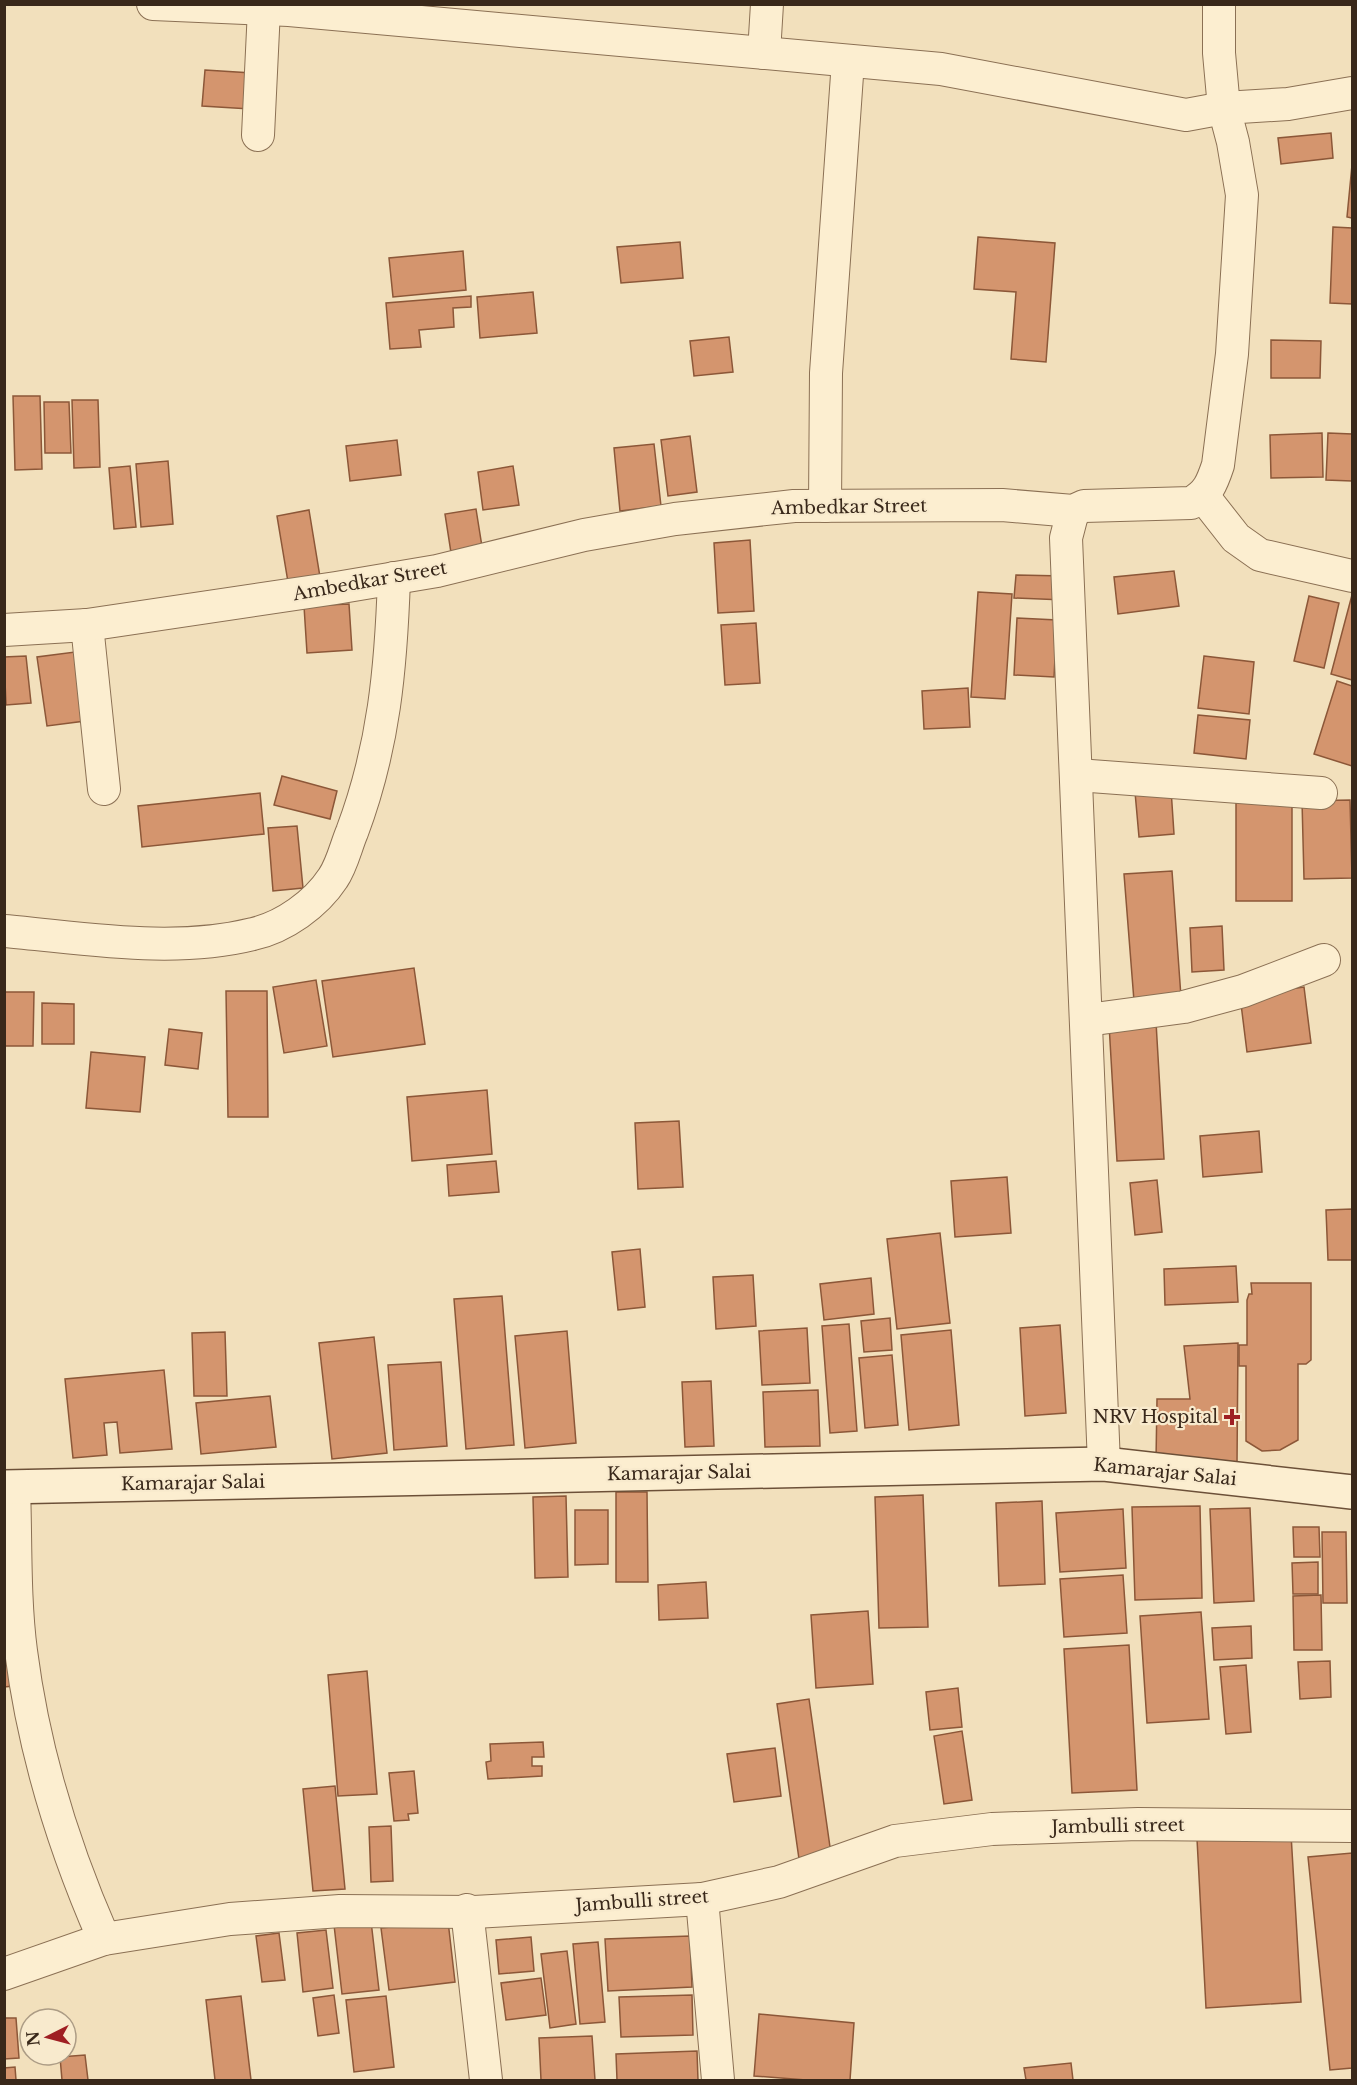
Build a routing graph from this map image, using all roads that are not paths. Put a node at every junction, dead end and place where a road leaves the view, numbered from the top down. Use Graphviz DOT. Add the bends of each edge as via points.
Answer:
graph roads {
  1 [pos="153,4"];
  2 [pos="767,4"];
  3 [pos="1219,4"];
  4 [pos="281,8"];
  5 [pos="764,53"];
  6 [pos="848,61"];
  7 [pos="1353,93"];
  8 [pos="1224,108"];
  9 [pos="258,135"];
  10 [pos="1203,496"];
  11 [pos="825,506"];
  12 [pos="1073,511"];
  13 [pos="1353,576"];
  14 [pos="394,578"];
  15 [pos="87,625"];
  16 [pos="4,630"];
  17 [pos="1077,775"];
  18 [pos="104,789"];
  19 [pos="1321,793"];
  20 [pos="4,931"];
  21 [pos="1324,960"];
  22 [pos="1087,1020"];
  23 [pos="1104,1464"];
  24 [pos="9,1487"];
  25 [pos="1353,1492"];
  26 [pos="1353,1827"];
  27 [pos="702,1899"];
  28 [pos="467,1910"];
  29 [pos="104,1939"];
  30 [pos="4,1974"];
  31 [pos="486,2080"];
  32 [pos="718,2080"];
  1 -- 4 [label="street"];
  2 -- 5 [label="street"];
  3 -- 8 [label="street"];
  4 -- 5 [label="street"];
  4 -- 9 [label="street"];
  5 -- 6 [label="street"];
  6 -- 8 [label="street" via="941,69 1186,115"];
  6 -- 11 [label="street" via="826,373"];
  7 -- 8 [label="street" via="1288,104"];
  8 -- 10 [label="street" via="1242,195 1230,365 1218,465"];
  10 -- 12 [label="street, Ambedkar Street" via="1191,502 1084,506"];
  10 -- 13 [label="street" via="1236,538 1260,555"];
  11 -- 12 [label="street, Ambedkar Street" via="1002,505"];
  11 -- 14 [label="street, Ambedkar Street" via="758,510 606,531"];
  12 -- 17 [label="street" via="1066,538"];
  14 -- 15 [label="street, Ambedkar Street"];
  14 -- 20 [label="street" via="386,708 364,798 335,876 310,904 282,923 254,934 196,942 139,942"];
  15 -- 16 [label="street, Ambedkar Street"];
  15 -- 18 [label="street"];
  17 -- 19 [label="street"];
  17 -- 22 [label="street"];
  21 -- 22 [label="street" via="1243,991 1184,1007"];
  22 -- 23 [label="street"];
  23 -- 24 [label="street, Kamarajar Salai"];
  23 -- 25 [label="street, Kamarajar Salai"];
  24 -- 29 [label="street" via="21,1650 40,1756 74,1870"];
  26 -- 27 [label="street, Jambulli street" via="1138,1824 992,1829 895,1841 779,1882"];
  27 -- 28 [label="street, Jambulli street"];
  27 -- 32 [label="street"];
  28 -- 29 [label="street, Jambulli street" via="340,1911 252,1917"];
  28 -- 31 [label="street"];
  29 -- 30 [label="street, Jambulli street"];
}
